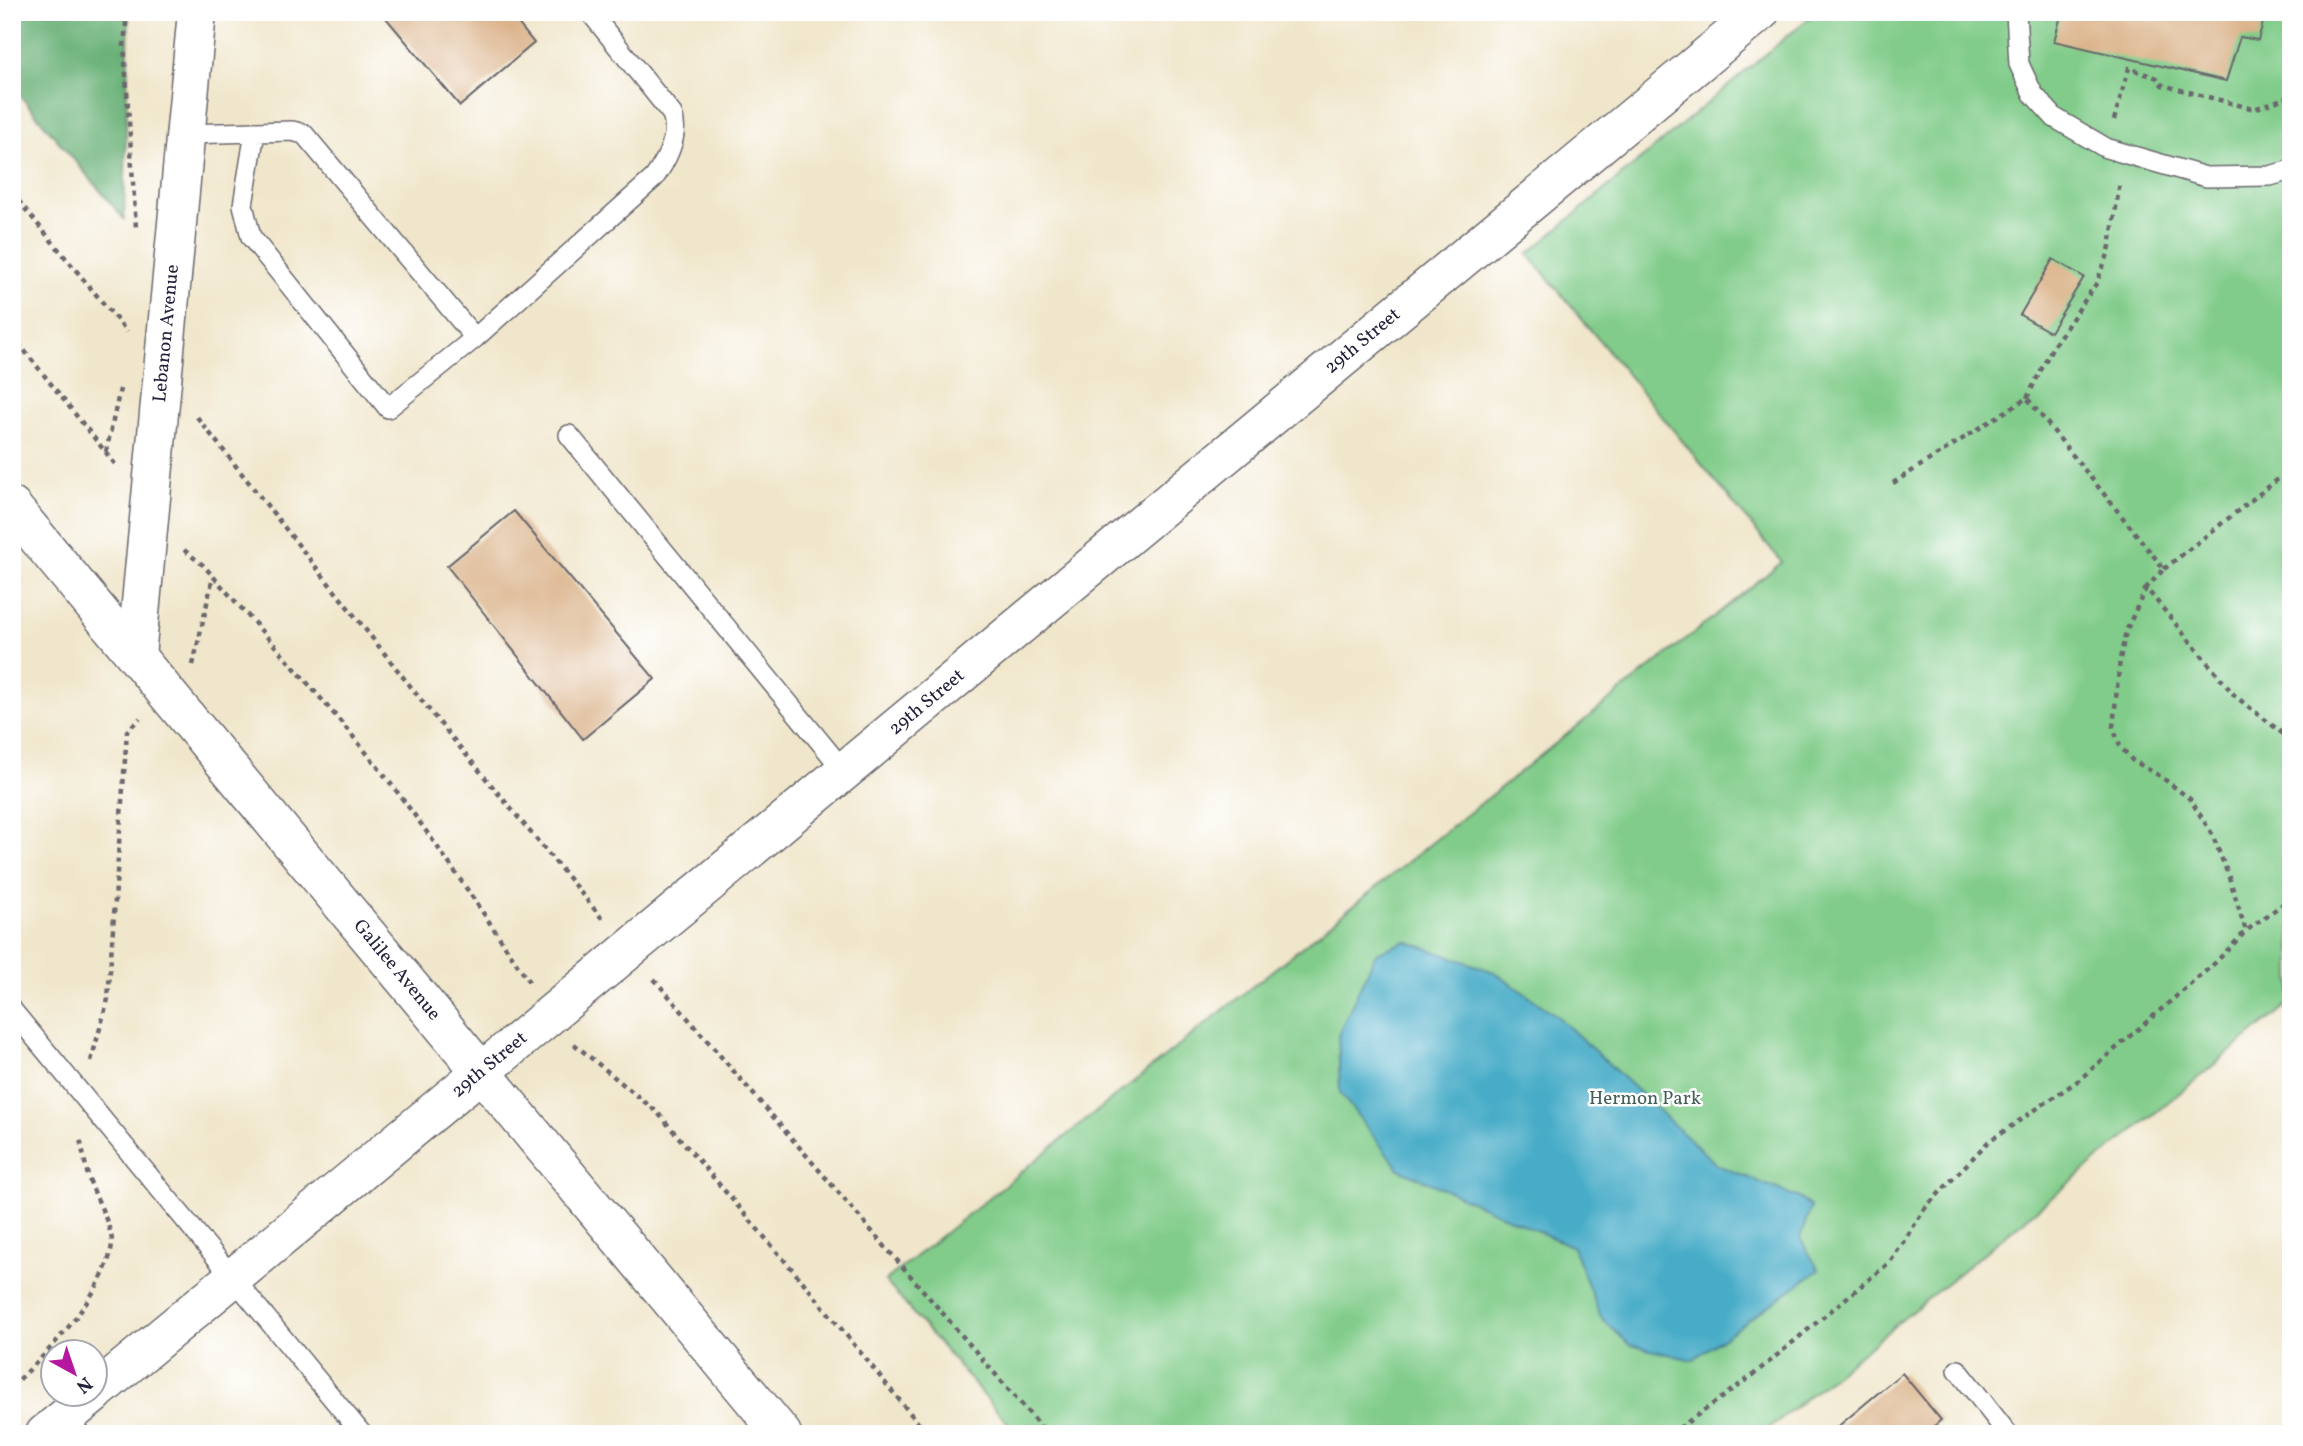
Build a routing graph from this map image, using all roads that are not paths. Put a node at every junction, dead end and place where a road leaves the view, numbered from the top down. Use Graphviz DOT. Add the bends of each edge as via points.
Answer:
graph roads {
  1 [pos="197,12"];
  2 [pos="590,12"];
  3 [pos="1760,12"];
  4 [pos="2016,12"];
  5 [pos="255,132"];
  6 [pos="186,134"];
  7 [pos="2291,170"];
  8 [pos="475,338"];
  9 [pos="569,435"];
  10 [pos="12,507"];
  11 [pos="136,656"];
  12 [pos="844,771"];
  13 [pos="12,1010"];
  14 [pos="482,1072"];
  15 [pos="234,1278"];
  16 [pos="1958,1370"];
  17 [pos="108,1382"];
  18 [pos="76,1408"];
  19 [pos="46,1434"];
  20 [pos="362,1434"];
  21 [pos="782,1434"];
  22 [pos="2008,1434"];
  1 -- 6 [label="street, Lebanon Avenue"];
  2 -- 8 [label="lane" via="672,114 675,122 668,158 654,178"];
  3 -- 12 [label="street, 29th Street"];
  4 -- 7 [label="lane" via="2019,64 2033,94 2055,118 2115,150 2206,177 2270,176"];
  5 -- 6 [label="lane"];
  5 -- 8 [label="lane" via="304,134"];
  5 -- 8 [label="lane" via="243,205 251,237 388,408"];
  6 -- 11 [label="street, Lebanon Avenue"];
  9 -- 12 [label="lane"];
  10 -- 11 [label="street, Galilee Avenue"];
  11 -- 14 [label="street, Galilee Avenue"];
  12 -- 14 [label="street, 29th Street"];
  13 -- 15 [label="lane"];
  14 -- 15 [label="street, 29th Street"];
  14 -- 21 [label="street, Galilee Avenue"];
  15 -- 17 [label="street, 29th Street"];
  15 -- 20 [label="lane"];
  16 -- 22 [label="lane"];
  18 -- 19 [label="street, 29th Street"];
}
